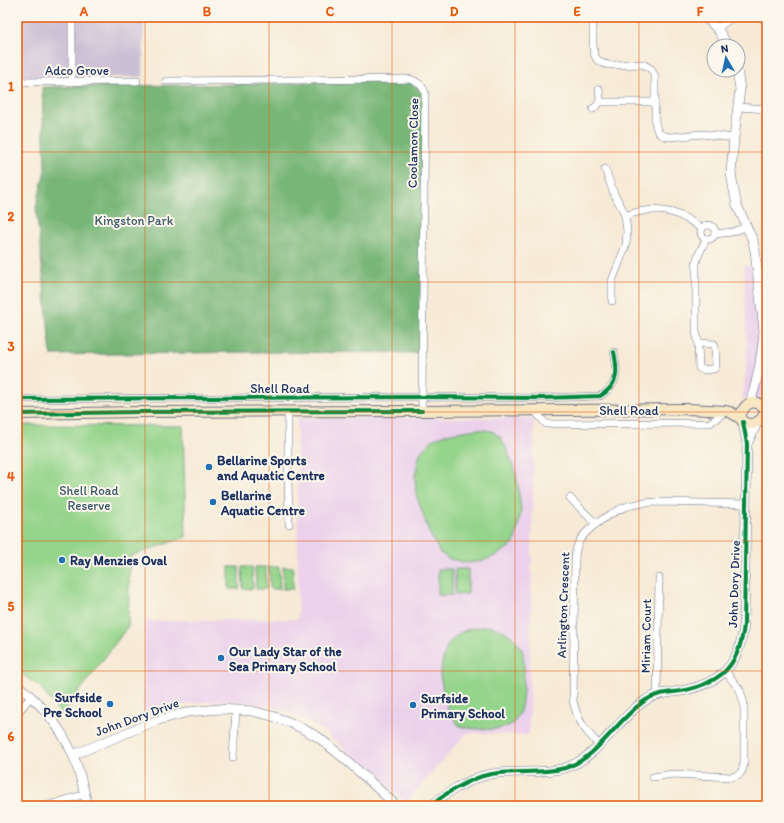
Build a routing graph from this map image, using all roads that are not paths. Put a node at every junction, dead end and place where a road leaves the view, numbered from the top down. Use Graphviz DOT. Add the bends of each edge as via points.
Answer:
graph roads {
  1 [pos="72,17"];
  2 [pos="593,17"];
  3 [pos="706,17"];
  4 [pos="733,17"];
  5 [pos="717,28"];
  6 [pos="723,38"];
  7 [pos="739,78"];
  8 [pos="137,81"];
  9 [pos="17,82"];
  10 [pos="72,82"];
  11 [pos="166,82"];
  12 [pos="599,89"];
  13 [pos="600,102"];
  14 [pos="655,102"];
  15 [pos="738,107"];
  16 [pos="593,109"];
  17 [pos="767,109"];
  18 [pos="734,138"];
  19 [pos="605,169"];
  20 [pos="625,216"];
  21 [pos="746,227"];
  22 [pos="702,229"];
  23 [pos="715,234"];
  24 [pos="706,239"];
  25 [pos="612,301"];
  26 [pos="698,343"];
  27 [pos="614,352"];
  28 [pos="756,384"];
  29 [pos="422,397"];
  30 [pos="544,398"];
  31 [pos="17,399"];
  32 [pos="748,405"];
  33 [pos="539,410"];
  34 [pos="688,410"];
  35 [pos="288,411"];
  36 [pos="422,411"];
  37 [pos="726,411"];
  38 [pos="763,413"];
  39 [pos="17,414"];
  40 [pos="741,420"];
  41 [pos="747,444"];
  42 [pos="570,498"];
  43 [pos="746,504"];
  44 [pos="289,524"];
  45 [pos="596,524"];
  46 [pos="659,578"];
  47 [pos="725,671"];
  48 [pos="17,685"];
  49 [pos="657,694"];
  50 [pos="31,697"];
  51 [pos="236,710"];
  52 [pos="17,713"];
  53 [pos="599,745"];
  54 [pos="73,755"];
  55 [pos="233,757"];
  56 [pos="652,777"];
  57 [pos="85,794"];
  58 [pos="46,806"];
  59 [pos="88,806"];
  60 [pos="397,806"];
  61 [pos="432,806"];
  1 -- 10 [label="street"];
  2 -- 14 [label="street" via="594,52 597,59 604,64 648,66 655,77"];
  3 -- 5 [label="street"];
  4 -- 5 [label="street"];
  5 -- 6 [label="street"];
  7 -- 15 [label="street"];
  8 -- 10 [label="street, Adco Grove"];
  9 -- 10 [label="street, Adco Grove"];
  11 -- 29 [label="street, Coolamon Close" via="410,79 420,83 425,92"];
  12 -- 13 [label="street"];
  13 -- 14 [label="street"];
  13 -- 16 [label="street"];
  14 -- 18 [label="street" via="657,130 664,136 702,134"];
  15 -- 17 [label="street"];
  15 -- 18 [label="street"];
  18 -- 21 [label="street" via="731,173 737,205"];
  19 -- 20 [label="street" via="611,189"];
  20 -- 22 [label="street" via="658,210 683,217"];
  20 -- 25 [label="street" via="626,245 612,281"];
  21 -- 23 [label="street"];
  21 -- 28 [label="street" via="755,251 764,331"];
  22 -- 23 [label="street" via="712,226"];
  22 -- 24 [label="street" via="702,236"];
  23 -- 24 [label="street" via="713,238"];
  24 -- 26 [label="street" via="696,263"];
  27 -- 30 [label="street, Shell Road" via="617,367 612,386 607,392 600,396"];
  28 -- 32 [label="street"];
  28 -- 38 [label="street"];
  29 -- 30 [label="street, Shell Road"];
  29 -- 31 [label="street, Shell Road"];
  29 -- 36 [label="street, Coolamon Close"];
  30 -- 33 [label="street"];
  32 -- 34 [label="main road, Shell Road"];
  32 -- 38 [label="main road, Shell Road" via="756,403"];
  32 -- 40 [label="main road" via="742,412"];
  33 -- 34 [label="main road, Shell Road"];
  33 -- 36 [label="main road, Shell Road"];
  33 -- 37 [label="street, Shell Road" via="546,424 710,422"];
  34 -- 37 [label="main road, Shell Road"];
  35 -- 36 [label="main road, Shell Road"];
  35 -- 39 [label="main road, Shell Road"];
  35 -- 44 [label="street"];
  37 -- 40 [label="main road, Shell Road"];
  38 -- 40 [label="main road" via="750,425"];
  38 -- 41 [label="street, John Dory Drive"];
  40 -- 41 [label="street, John Dory Drive"];
  41 -- 43 [label="street, John Dory Drive"];
  42 -- 45 [label="street"];
  43 -- 45 [label="street, Arlington Crescent" via="648,502 626,507"];
  43 -- 47 [label="street, John Dory Drive" via="744,625 737,654"];
  45 -- 53 [label="street, Arlington Crescent" via="579,541 576,550 573,701 580,721"];
  46 -- 49 [label="street, Miriam Court"];
  47 -- 49 [label="street, John Dory Drive" via="705,685"];
  47 -- 56 [label="street" via="740,690 744,704 743,770 731,777 673,774"];
  48 -- 50 [label="street"];
  49 -- 53 [label="street, John Dory Drive" via="634,708"];
  50 -- 52 [label="street"];
  50 -- 54 [label="street" via="48,714"];
  51 -- 54 [label="street, John Dory Drive" via="204,710 172,716"];
  51 -- 55 [label="street"];
  51 -- 60 [label="street, John Dory Drive" via="252,711 278,718 318,737"];
  53 -- 61 [label="street, John Dory Drive" via="583,759 561,769 485,775 453,790"];
  54 -- 57 [label="street"];
  57 -- 58 [label="street"];
  57 -- 59 [label="street"];
}
